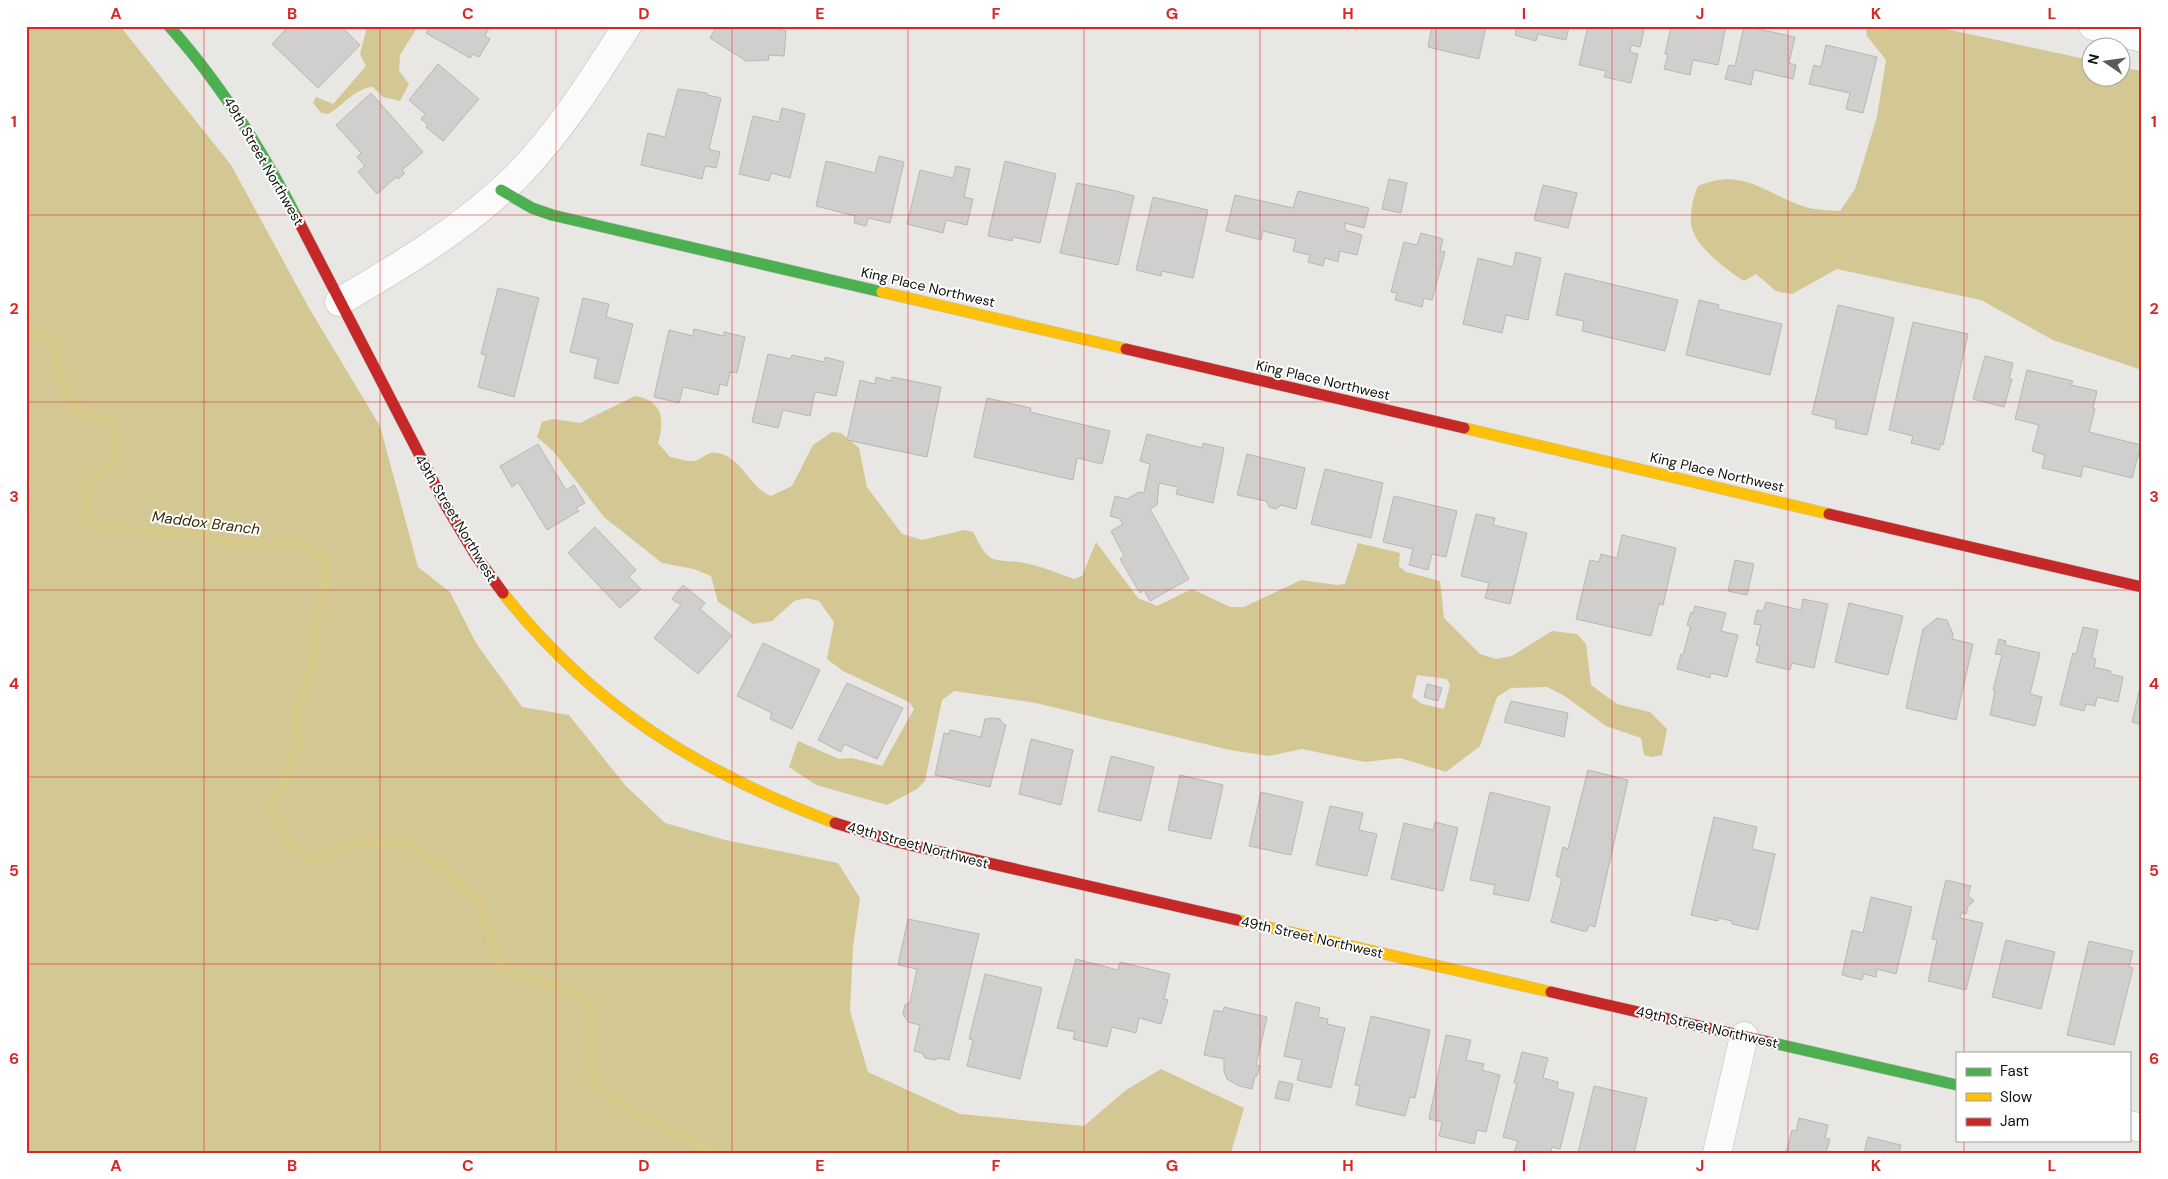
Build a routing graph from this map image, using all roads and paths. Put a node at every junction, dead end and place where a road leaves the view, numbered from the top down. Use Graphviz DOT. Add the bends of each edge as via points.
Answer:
graph roads {
  1 [pos="169,26"];
  2 [pos="626,26"];
  3 [pos="2093,26"];
  4 [pos="2142,38"];
  5 [pos="501,190"];
  6 [pos="339,302"];
  7 [pos="2142,587"];
  8 [pos="1744,1036"];
  9 [pos="1956,1085"];
  10 [pos="1717,1153"];
  1 -- 6 [label="street, 49th Street Northwest" via="210,73 239,114 296,215"];
  2 -- 5 [label="street" via="569,114 536,155"];
  3 -- 4 [label="street"];
  5 -- 6 [label="street" via="453,231"];
  5 -- 7 [label="street, King Place Northwest" via="552,215"];
  6 -- 8 [label="street, 49th Street Northwest" via="449,511 508,601 547,644 616,707 655,737 708,769 792,807 889,840"];
  8 -- 9 [label="street, 49th Street Northwest"];
  8 -- 10 [label="street"];
}
